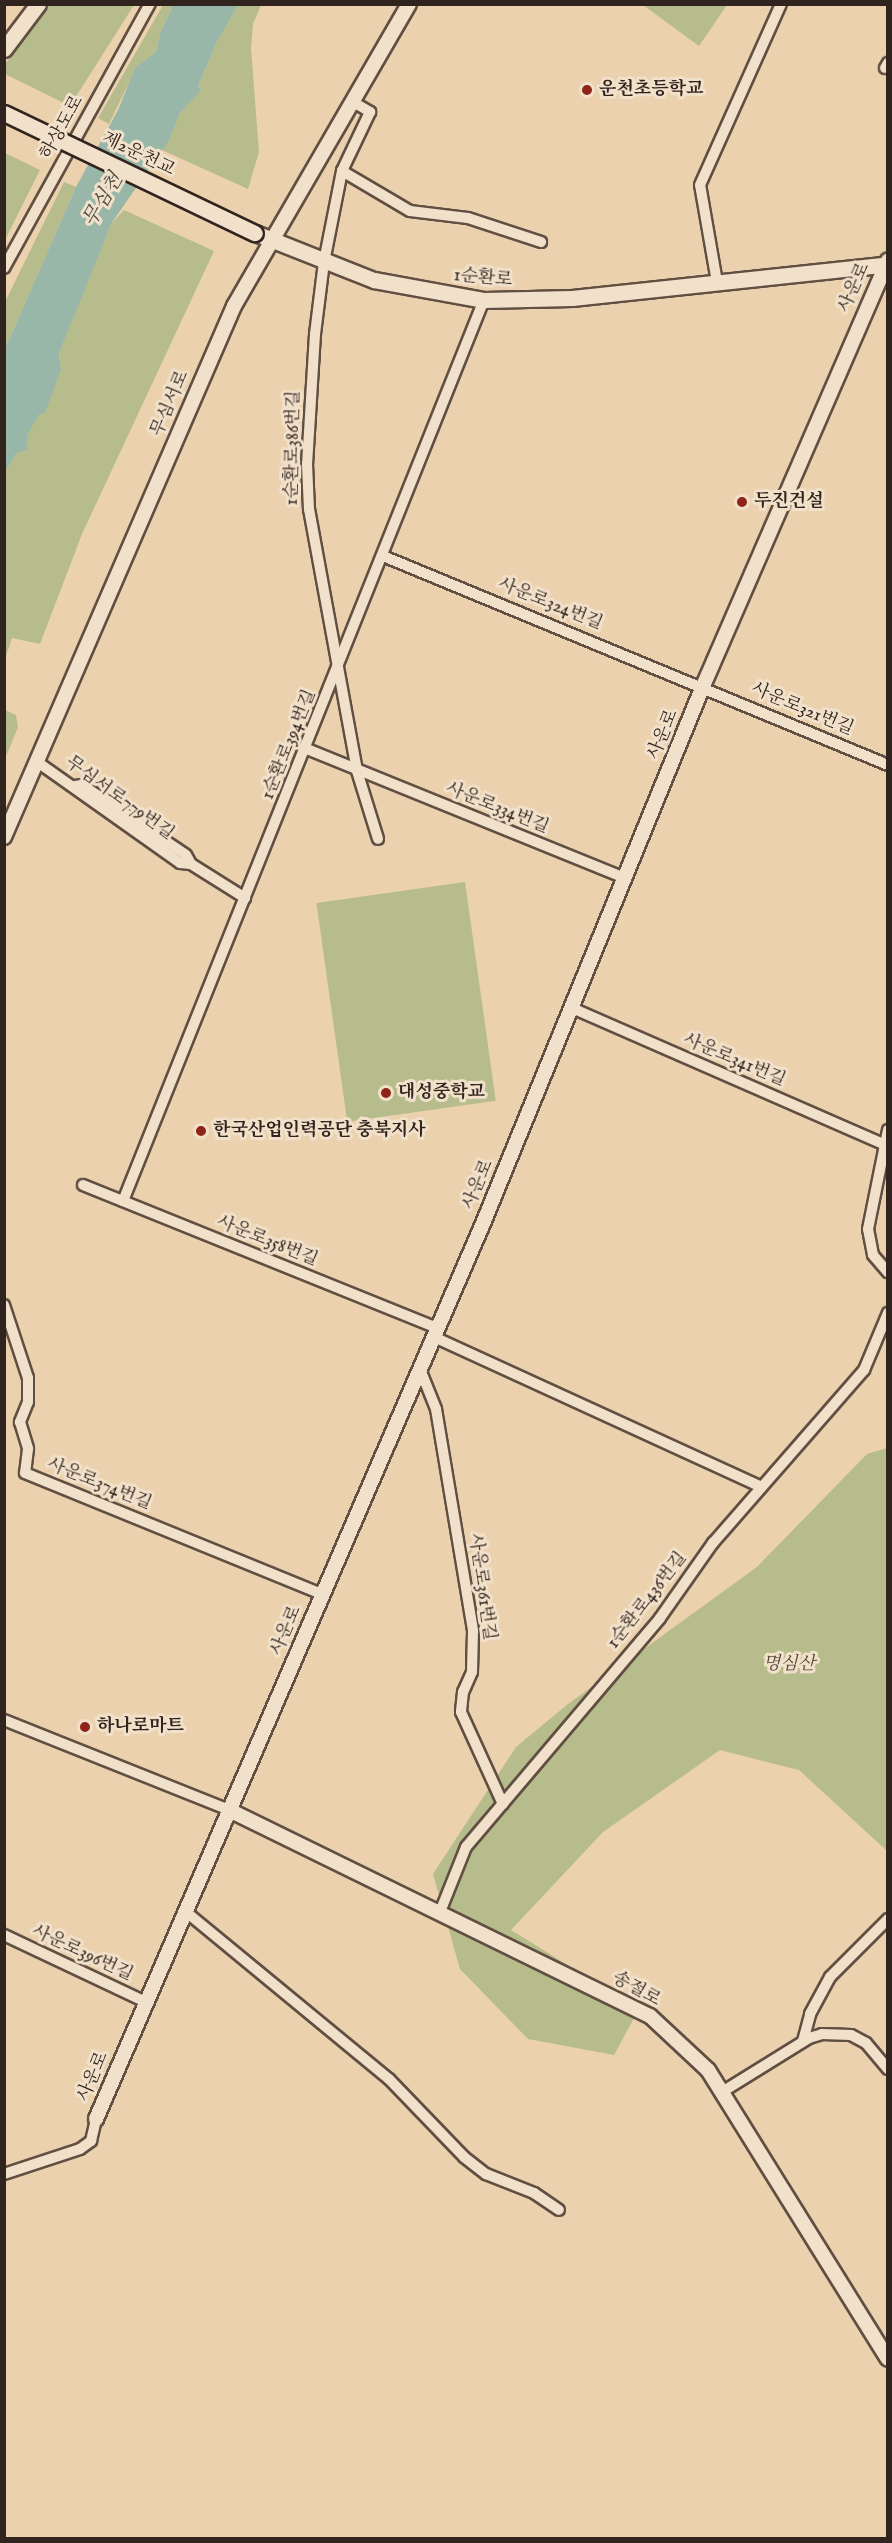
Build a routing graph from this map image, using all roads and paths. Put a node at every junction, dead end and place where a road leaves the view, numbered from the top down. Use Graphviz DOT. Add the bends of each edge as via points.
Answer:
graph roads {
  1 [pos="38,4"];
  2 [pos="150,4"];
  3 [pos="409,4"];
  4 [pos="781,4"];
  5 [pos="4,49"];
  6 [pos="352,102"];
  7 [pos="4,112"];
  8 [pos="342,171"];
  9 [pos="255,233"];
  10 [pos="272,240"];
  11 [pos="541,242"];
  12 [pos="324,262"];
  13 [pos="887,263"];
  14 [pos="4,268"];
  15 [pos="717,282"];
  16 [pos="484,300"];
  17 [pos="383,556"];
  18 [pos="339,669"];
  19 [pos="703,686"];
  20 [pos="307,749"];
  21 [pos="36,761"];
  22 [pos="888,765"];
  23 [pos="357,771"];
  24 [pos="4,837"];
  25 [pos="378,839"];
  26 [pos="625,878"];
  27 [pos="245,898"];
  28 [pos="572,1008"];
  29 [pos="888,1130"];
  30 [pos="885,1145"];
  31 [pos="83,1185"];
  32 [pos="123,1201"];
  33 [pos="888,1272"];
  34 [pos="4,1305"];
  35 [pos="888,1313"];
  36 [pos="436,1333"];
  37 [pos="420,1369"];
  38 [pos="761,1487"];
  39 [pos="322,1594"];
  40 [pos="4,1720"];
  41 [pos="503,1804"];
  42 [pos="229,1810"];
  43 [pos="185,1911"];
  44 [pos="440,1912"];
  45 [pos="888,1919"];
  46 [pos="4,1935"];
  47 [pos="146,2002"];
  48 [pos="803,2042"];
  49 [pos="888,2068"];
  50 [pos="722,2092"];
  51 [pos="96,2119"];
  52 [pos="4,2174"];
  53 [pos="559,2210"];
  54 [pos="888,2359"];
  1 -- 5 [label="main road"];
  2 -- 14 [label="street, 하상도로"];
  3 -- 6 [label="street, 무심서로"];
  4 -- 15 [label="street" via="700,185"];
  6 -- 8 [label="street, 1순환로386번길" via="370,112"];
  6 -- 10 [label="street, 무심서로"];
  7 -- 9 [label="main road, 제2운천교, bridge"];
  8 -- 11 [label="street" via="411,211 468,218"];
  8 -- 12 [label="street, 1순환로386번길"];
  9 -- 10 [label="main road, 1순환로"];
  10 -- 12 [label="main road, 1순환로"];
  10 -- 21 [label="street, 무심서로" via="216,345"];
  12 -- 16 [label="main road, 1순환로" via="374,280"];
  12 -- 18 [label="street, 1순환로386번길" via="307,464 309,509"];
  13 -- 15 [label="main road, 1순환로"];
  13 -- 19 [label="street, 사운로"];
  15 -- 16 [label="main road, 1순환로" via="572,298"];
  16 -- 17 [label="street, 1순환로394번길"];
  17 -- 18 [label="street, 1순환로394번길"];
  17 -- 19 [label="street, 사운로324번길"];
  18 -- 20 [label="street, 1순환로394번길"];
  18 -- 23 [label="street, 1순환로386번길"];
  19 -- 22 [label="street, 사운로321번길"];
  19 -- 26 [label="street, 사운로"];
  20 -- 23 [label="street, 사운로334번길"];
  20 -- 27 [label="street, 1순환로394번길"];
  21 -- 24 [label="street, 무심서로"];
  21 -- 27 [label="street, 무심서로779번길" via="180,863 191,864"];
  23 -- 25 [label="street"];
  23 -- 26 [label="street, 사운로334번길"];
  26 -- 28 [label="street, 사운로"];
  27 -- 32 [label="street, 1순환로394번길"];
  28 -- 30 [label="street, 사운로341번길"];
  28 -- 36 [label="street, 사운로"];
  29 -- 30 [label="street"];
  30 -- 33 [label="street" via="868,1242 873,1255"];
  31 -- 32 [label="street, 사운로358번길"];
  32 -- 36 [label="street, 사운로358번길"];
  34 -- 39 [label="street, 사운로374번길" via="28,1378 28,1402 20,1422 28,1449 25,1473"];
  35 -- 38 [label="street, 1순환로436번길" via="864,1370"];
  36 -- 37 [label="street, 사운로"];
  36 -- 38 [label="street, 사운로358번길"];
  37 -- 39 [label="street, 사운로"];
  37 -- 41 [label="street, 사운로361번길" via="436,1409 473,1631 472,1672 463,1692 461,1712"];
  38 -- 41 [label="street, 1순환로436번길" via="713,1543 660,1618"];
  39 -- 42 [label="street, 사운로"];
  40 -- 42 [label="street"];
  41 -- 44 [label="street, 1순환로436번길" via="466,1847"];
  42 -- 43 [label="street, 사운로"];
  42 -- 44 [label="street, 송절로"];
  43 -- 47 [label="street, 사운로"];
  43 -- 53 [label="street" via="389,2079 464,2157 486,2174 534,2193"];
  44 -- 50 [label="street, 송절로" via="651,2016 708,2070"];
  45 -- 48 [label="street" via="830,1977 810,2014"];
  46 -- 47 [label="street, 사운로396번길"];
  47 -- 51 [label="street, 사운로"];
  48 -- 49 [label="street" via="822,2034 851,2035 866,2043"];
  48 -- 50 [label="street"];
  50 -- 54 [label="street, 송절로"];
  51 -- 52 [label="street" via="91,2140 80,2148 61,2158"];
}
